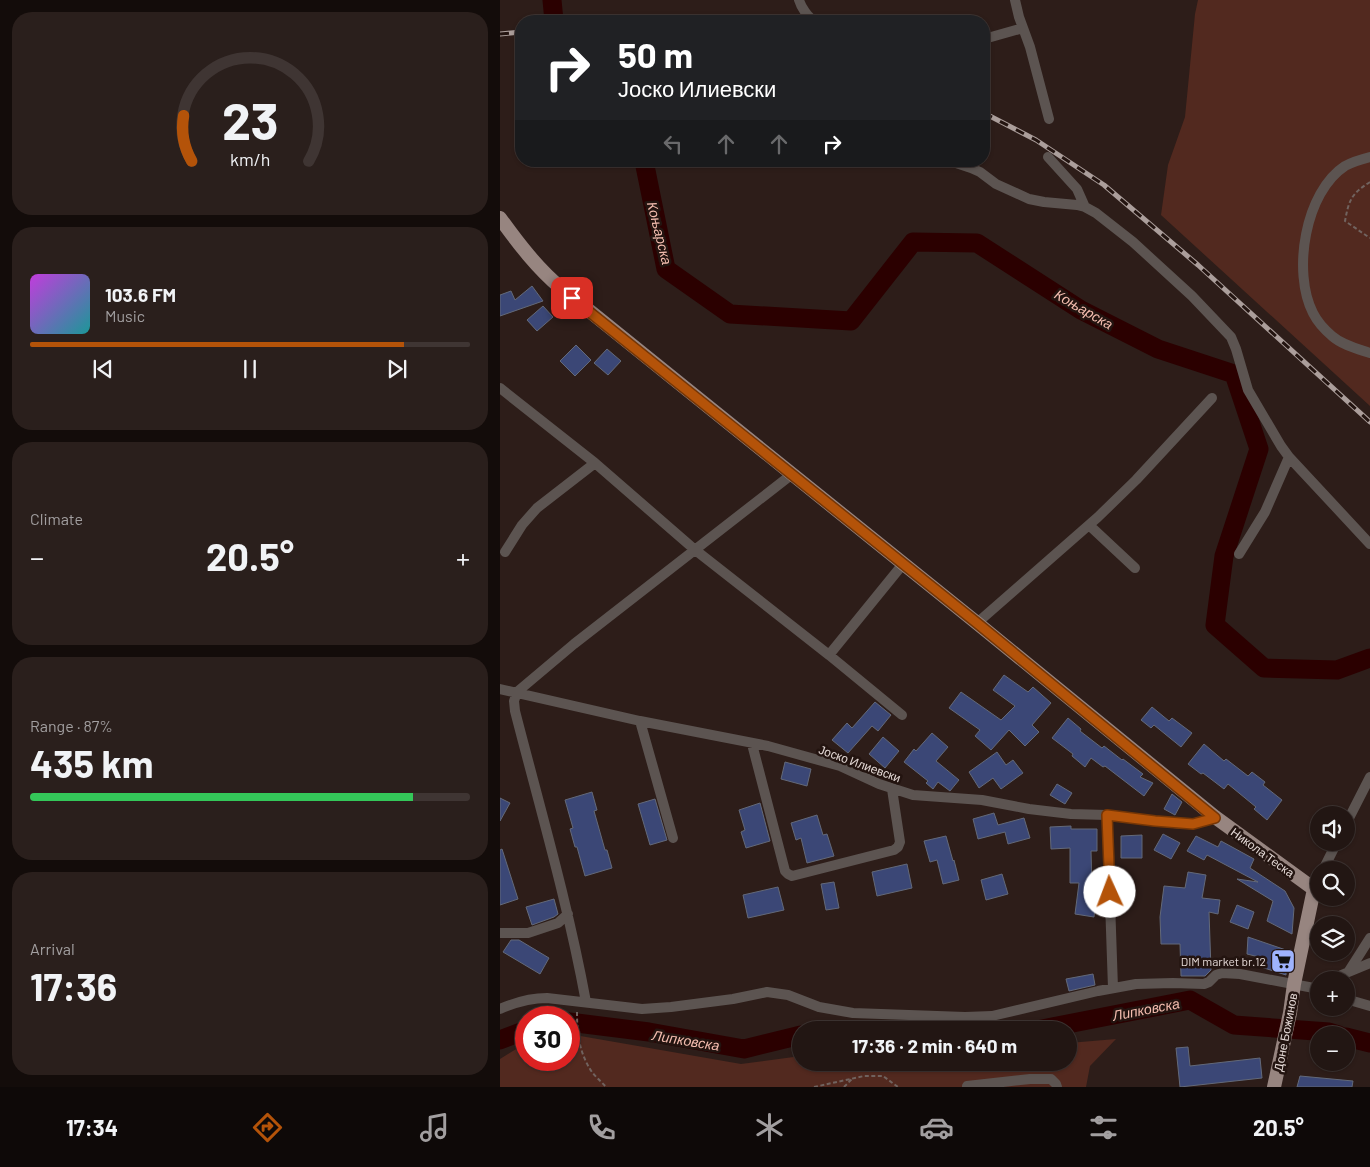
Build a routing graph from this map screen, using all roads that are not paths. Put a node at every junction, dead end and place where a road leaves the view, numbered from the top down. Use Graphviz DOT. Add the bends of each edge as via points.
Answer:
graph roads {
  1 [pos="799,0"];
  2 [pos="1015,0"];
  3 [pos="808,15"];
  4 [pos="1024,28"];
  5 [pos="990,37"];
  6 [pos="1050,119"];
  7 [pos="1048,157"];
  8 [pos="1370,157"];
  9 [pos="968,167"];
  10 [pos="1085,207"];
  11 [pos="500,218"];
  12 [pos="1370,353"];
  13 [pos="500,389"];
  14 [pos="1212,398"];
  15 [pos="1289,457"];
  16 [pos="595,463"];
  17 [pos="792,474"];
  18 [pos="1089,525"];
  19 [pos="1370,544"];
  20 [pos="694,549"];
  21 [pos="505,552"];
  22 [pos="1239,554"];
  23 [pos="903,564"];
  24 [pos="1135,568"];
  25 [pos="977,623"];
  26 [pos="829,654"];
  27 [pos="500,689"];
  28 [pos="517,692"];
  29 [pos="902,715"];
  30 [pos="640,721"];
  31 [pos="752,744"];
  32 [pos="1370,778"];
  33 [pos="892,789"];
  34 [pos="1355,807"];
  35 [pos="1107,815"];
  36 [pos="1215,818"];
  37 [pos="673,838"];
  38 [pos="1310,880"];
  39 [pos="1311,906"];
  40 [pos="568,914"];
  41 [pos="500,933"];
  42 [pos="1370,938"];
  43 [pos="1370,963"];
  44 [pos="1350,971"];
  45 [pos="1294,984"];
  46 [pos="1310,987"];
  47 [pos="1113,988"];
  48 [pos="1355,1001"];
  49 [pos="586,1002"];
  50 [pos="1370,1006"];
  51 [pos="500,1009"];
  52 [pos="967,1086"];
  53 [pos="1056,1087"];
  54 [pos="1273,1087"];
  1 -- 3 [label="street"];
  2 -- 4 [label="street"];
  4 -- 5 [label="street"];
  4 -- 6 [label="street"];
  7 -- 10 [label="street" via="1077,188"];
  8 -- 12 [label="street" via="1345,167 1331,179 1318,199 1307,228 1303,275 1312,312 1321,325 1333,338"];
  9 -- 10 [label="street" via="1029,199"];
  10 -- 15 [label="street" via="1134,242 1231,337 1248,390"];
  11 -- 17 [label="main road, Никола Теска" via="547,276"];
  13 -- 16 [label="street"];
  14 -- 18 [label="street"];
  15 -- 19 [label="street"];
  15 -- 22 [label="street" via="1265,512"];
  16 -- 20 [label="street"];
  16 -- 21 [label="street" via="537,508"];
  17 -- 20 [label="street"];
  17 -- 23 [label="main road, Никола Теска"];
  18 -- 24 [label="street"];
  18 -- 25 [label="street"];
  20 -- 26 [label="street"];
  20 -- 28 [label="street"];
  23 -- 25 [label="main road, Никола Теска"];
  23 -- 26 [label="street"];
  25 -- 36 [label="main road, Никола Теска"];
  26 -- 29 [label="street"];
  27 -- 28 [label="street, Јоско Илиевски"];
  28 -- 30 [label="street, Јоско Илиевски"];
  28 -- 40 [label="street" via="515,712"];
  30 -- 31 [label="street, Јоско Илиевски"];
  30 -- 37 [label="street"];
  31 -- 33 [label="street, Јоско Илиевски" via="828,762"];
  31 -- 33 [label="street" via="786,871 792,876 898,847 900,842"];
  32 -- 34 [label="street"];
  33 -- 35 [label="street, Јоско Илиевски" via="914,795 982,800 1029,809"];
  35 -- 36 [label="street, Јоско Илиевски" via="1188,824"];
  35 -- 47 [label="street"];
  36 -- 38 [label="main road, Никола Теска"];
  39 -- 45 [label="main road, Доне Божинов"];
  40 -- 41 [label="street" via="558,923 528,933"];
  40 -- 49 [label="street"];
  42 -- 44 [label="street"];
  43 -- 44 [label="street"];
  45 -- 46 [label="street"];
  45 -- 47 [label="street" via="1222,973 1204,984 1136,984"];
  45 -- 54 [label="main road, Доне Божинов"];
  47 -- 49 [label="street" via="992,1016 965,1017 853,1013 767,992 642,1009"];
  48 -- 50 [label="street"];
  49 -- 51 [label="street" via="536,998"];
  52 -- 53 [label="street" via="1051,1079"];
}
